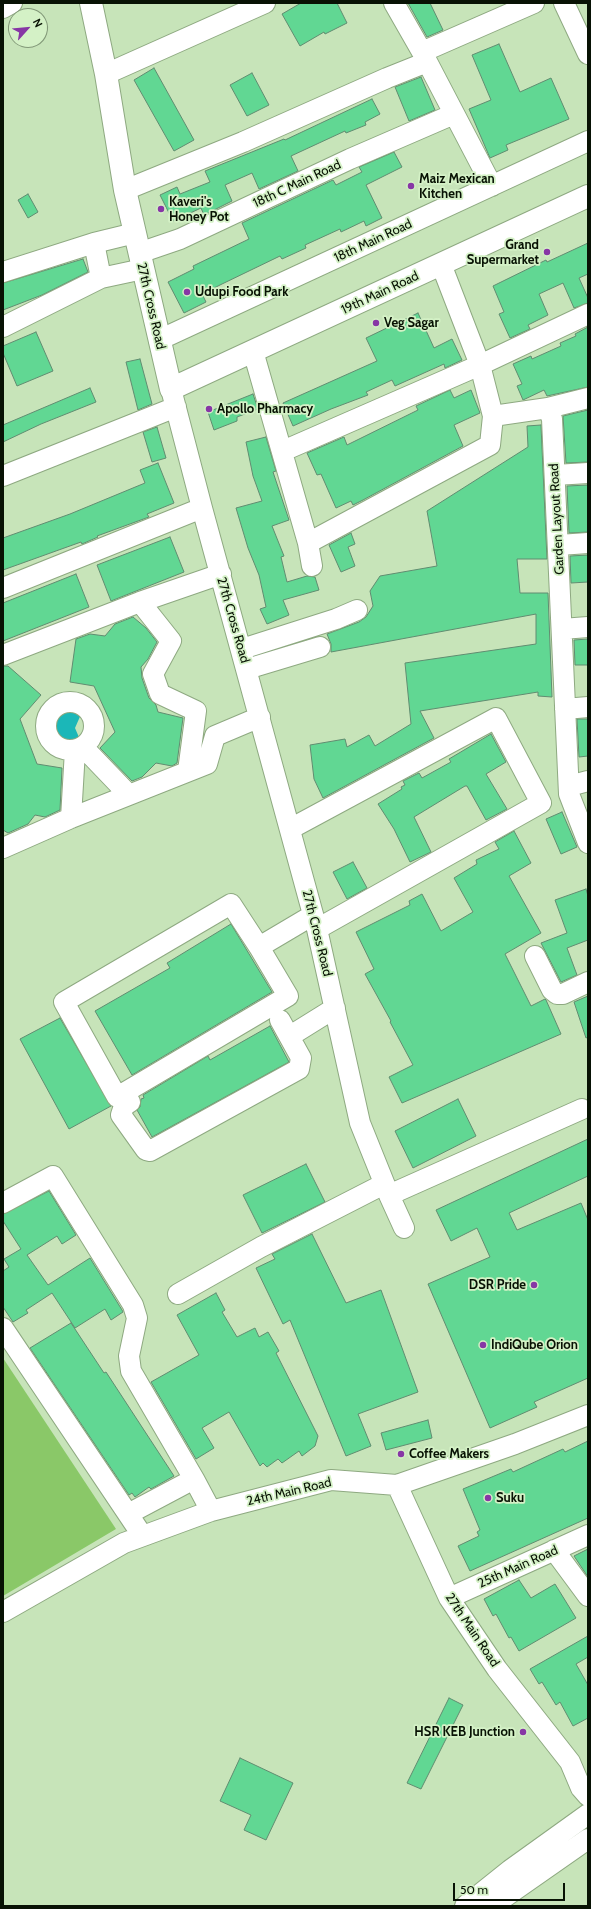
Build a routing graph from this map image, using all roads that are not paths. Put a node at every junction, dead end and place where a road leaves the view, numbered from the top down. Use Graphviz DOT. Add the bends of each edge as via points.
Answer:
graph roads {
  1 [pos="12,3"];
  2 [pos="91,3"];
  3 [pos="265,3"];
  4 [pos="394,3"];
  5 [pos="534,3"];
  6 [pos="564,3"];
  7 [pos="3,8"];
  8 [pos="583,28"];
  9 [pos="588,54"];
  10 [pos="425,57"];
  11 [pos="106,74"];
  12 [pos="454,114"];
  13 [pos="588,141"];
  14 [pos="492,186"];
  15 [pos="125,190"];
  16 [pos="588,196"];
  17 [pos="94,243"];
  18 [pos="139,252"];
  19 [pos="441,264"];
  20 [pos="3,272"];
  21 [pos="100,278"];
  22 [pos="588,314"];
  23 [pos="3,327"];
  24 [pos="159,340"];
  25 [pos="253,351"];
  26 [pos="480,365"];
  27 [pos="174,398"];
  28 [pos="588,398"];
  29 [pos="548,408"];
  30 [pos="493,416"];
  31 [pos="283,451"];
  32 [pos="588,473"];
  33 [pos="555,475"];
  34 [pos="3,476"];
  35 [pos="202,508"];
  36 [pos="308,543"];
  37 [pos="588,543"];
  38 [pos="559,545"];
  39 [pos="312,566"];
  40 [pos="221,574"];
  41 [pos="3,588"];
  42 [pos="140,602"];
  43 [pos="357,610"];
  44 [pos="588,627"];
  45 [pos="562,629"];
  46 [pos="287,635"];
  47 [pos="320,647"];
  48 [pos="242,649"];
  49 [pos="3,655"];
  50 [pos="292,655"];
  51 [pos="247,669"];
  52 [pos="588,707"];
  53 [pos="565,709"];
  54 [pos="260,717"];
  55 [pos="188,771"];
  56 [pos="579,784"];
  57 [pos="130,795"];
  58 [pos="71,818"];
  59 [pos="290,829"];
  60 [pos="588,843"];
  61 [pos="4,846"];
  62 [pos="315,922"];
  63 [pos="259,947"];
  64 [pos="535,956"];
  65 [pos="588,982"];
  66 [pos="335,1008"];
  67 [pos="130,1102"];
  68 [pos="582,1109"];
  69 [pos="386,1190"];
  70 [pos="3,1203"];
  71 [pos="404,1228"];
  72 [pos="178,1294"];
  73 [pos="3,1328"];
  74 [pos="588,1415"];
  75 [pos="194,1479"];
  76 [pos="397,1485"];
  77 [pos="211,1511"];
  78 [pos="128,1514"];
  79 [pos="142,1535"];
  80 [pos="588,1535"];
  81 [pos="554,1550"];
  82 [pos="588,1596"];
  83 [pos="449,1598"];
  84 [pos="3,1612"];
  85 [pos="579,1766"];
  86 [pos="588,1796"];
  87 [pos="588,1814"];
  88 [pos="588,1839"];
  89 [pos="465,1906"];
  90 [pos="492,1906"];
  1 -- 7 [label="street"];
  2 -- 11 [label="main road, 27th Cross Road"];
  3 -- 11 [label="street"];
  4 -- 10 [label="street"];
  5 -- 10 [label="street"];
  6 -- 8 [label="street"];
  8 -- 9 [label="street"];
  10 -- 12 [label="street"];
  10 -- 15 [label="street" via="387,78 243,142"];
  11 -- 15 [label="main road, 27th Cross Road"];
  12 -- 14 [label="street"];
  12 -- 18 [label="street, 18th C Main Road" via="350,159 180,239"];
  13 -- 14 [label="street, 18th Main Road"];
  14 -- 24 [label="street, 18th Main Road"];
  15 -- 18 [label="main road, 27th Cross Road"];
  16 -- 19 [label="main road, 19th Main Road"];
  17 -- 18 [label="street"];
  17 -- 20 [label="street"];
  17 -- 21 [label="street"];
  18 -- 21 [label="street"];
  18 -- 24 [label="main road, 27th Cross Road"];
  19 -- 25 [label="main road, 19th Main Road"];
  19 -- 26 [label="street"];
  21 -- 23 [label="street"];
  22 -- 26 [label="street"];
  24 -- 27 [label="main road, 27th Cross Road"];
  25 -- 27 [label="main road, 19th Main Road"];
  25 -- 31 [label="street"];
  26 -- 30 [label="street"];
  26 -- 31 [label="street"];
  27 -- 34 [label="street"];
  27 -- 35 [label="street, 27th Cross Road"];
  28 -- 29 [label="street"];
  29 -- 30 [label="street"];
  29 -- 33 [label="street, Garden Layout Road" via="552,419"];
  30 -- 36 [label="street" via="490,445"];
  31 -- 36 [label="street"];
  32 -- 33 [label="street"];
  33 -- 38 [label="street, Garden Layout Road"];
  35 -- 40 [label="street, 27th Cross Road"];
  35 -- 41 [label="street"];
  36 -- 39 [label="street"];
  37 -- 38 [label="street"];
  38 -- 45 [label="street, Garden Layout Road"];
  40 -- 42 [label="street"];
  40 -- 48 [label="street, 27th Cross Road"];
  42 -- 49 [label="street"];
  42 -- 55 [label="street" via="171,641 153,674 160,694 196,711"];
  43 -- 46 [label="street"];
  44 -- 45 [label="street"];
  45 -- 53 [label="street, Garden Layout Road"];
  46 -- 48 [label="street"];
  46 -- 50 [label="street"];
  47 -- 50 [label="street"];
  48 -- 51 [label="street, 27th Cross Road"];
  50 -- 51 [label="street"];
  51 -- 54 [label="street, 27th Cross Road"];
  52 -- 53 [label="street"];
  53 -- 56 [label="street, Garden Layout Road"];
  54 -- 55 [label="street" via="215,736 207,764"];
  54 -- 59 [label="street, 27th Cross Road"];
  55 -- 57 [label="street"];
  56 -- 60 [label="street, Garden Layout Road" via="569,794"];
  57 -- 58 [label="street"];
  57 -- 58 [label="street" via="79,749"];
  58 -- 61 [label="street"];
  59 -- 62 [label="street, 27th Cross Road"];
  59 -- 62 [label="street" via="496,718 541,803"];
  62 -- 63 [label="street"];
  62 -- 66 [label="street, 27th Cross Road"];
  63 -- 63 [label="street" via="231,904 64,1002 117,1097 288,996"];
  64 -- 65 [label="street" via="552,990 557,994 563,994"];
  66 -- 67 [label="street" via="285,1028 301,1058 299,1069 150,1151 146,1150 120,1115 124,1106"];
  66 -- 69 [label="street, 27th Cross Road" via="360,1123"];
  68 -- 69 [label="street"];
  69 -- 71 [label="street, 27th Cross Road"];
  69 -- 72 [label="street" via="261,1247"];
  70 -- 75 [label="street" via="53,1176 133,1305 137,1318 129,1356 131,1371"];
  73 -- 78 [label="street"];
  74 -- 76 [label="street, 24th Main Road"];
  75 -- 77 [label="street"];
  75 -- 78 [label="street"];
  76 -- 77 [label="street, 24th Main Road" via="331,1480"];
  76 -- 83 [label="street, 27th Main Road"];
  77 -- 79 [label="street, 24th Main Road"];
  78 -- 79 [label="street"];
  79 -- 84 [label="street, 24th Main Road"];
  80 -- 81 [label="street, 25th Main Road"];
  81 -- 82 [label="street"];
  81 -- 83 [label="street, 25th Main Road"];
  83 -- 85 [label="street, 27th Main Road" via="497,1669"];
  85 -- 86 [label="street, 27th Main Road" via="581,1788"];
  87 -- 89 [label="street"];
  88 -- 90 [label="street"];
}
